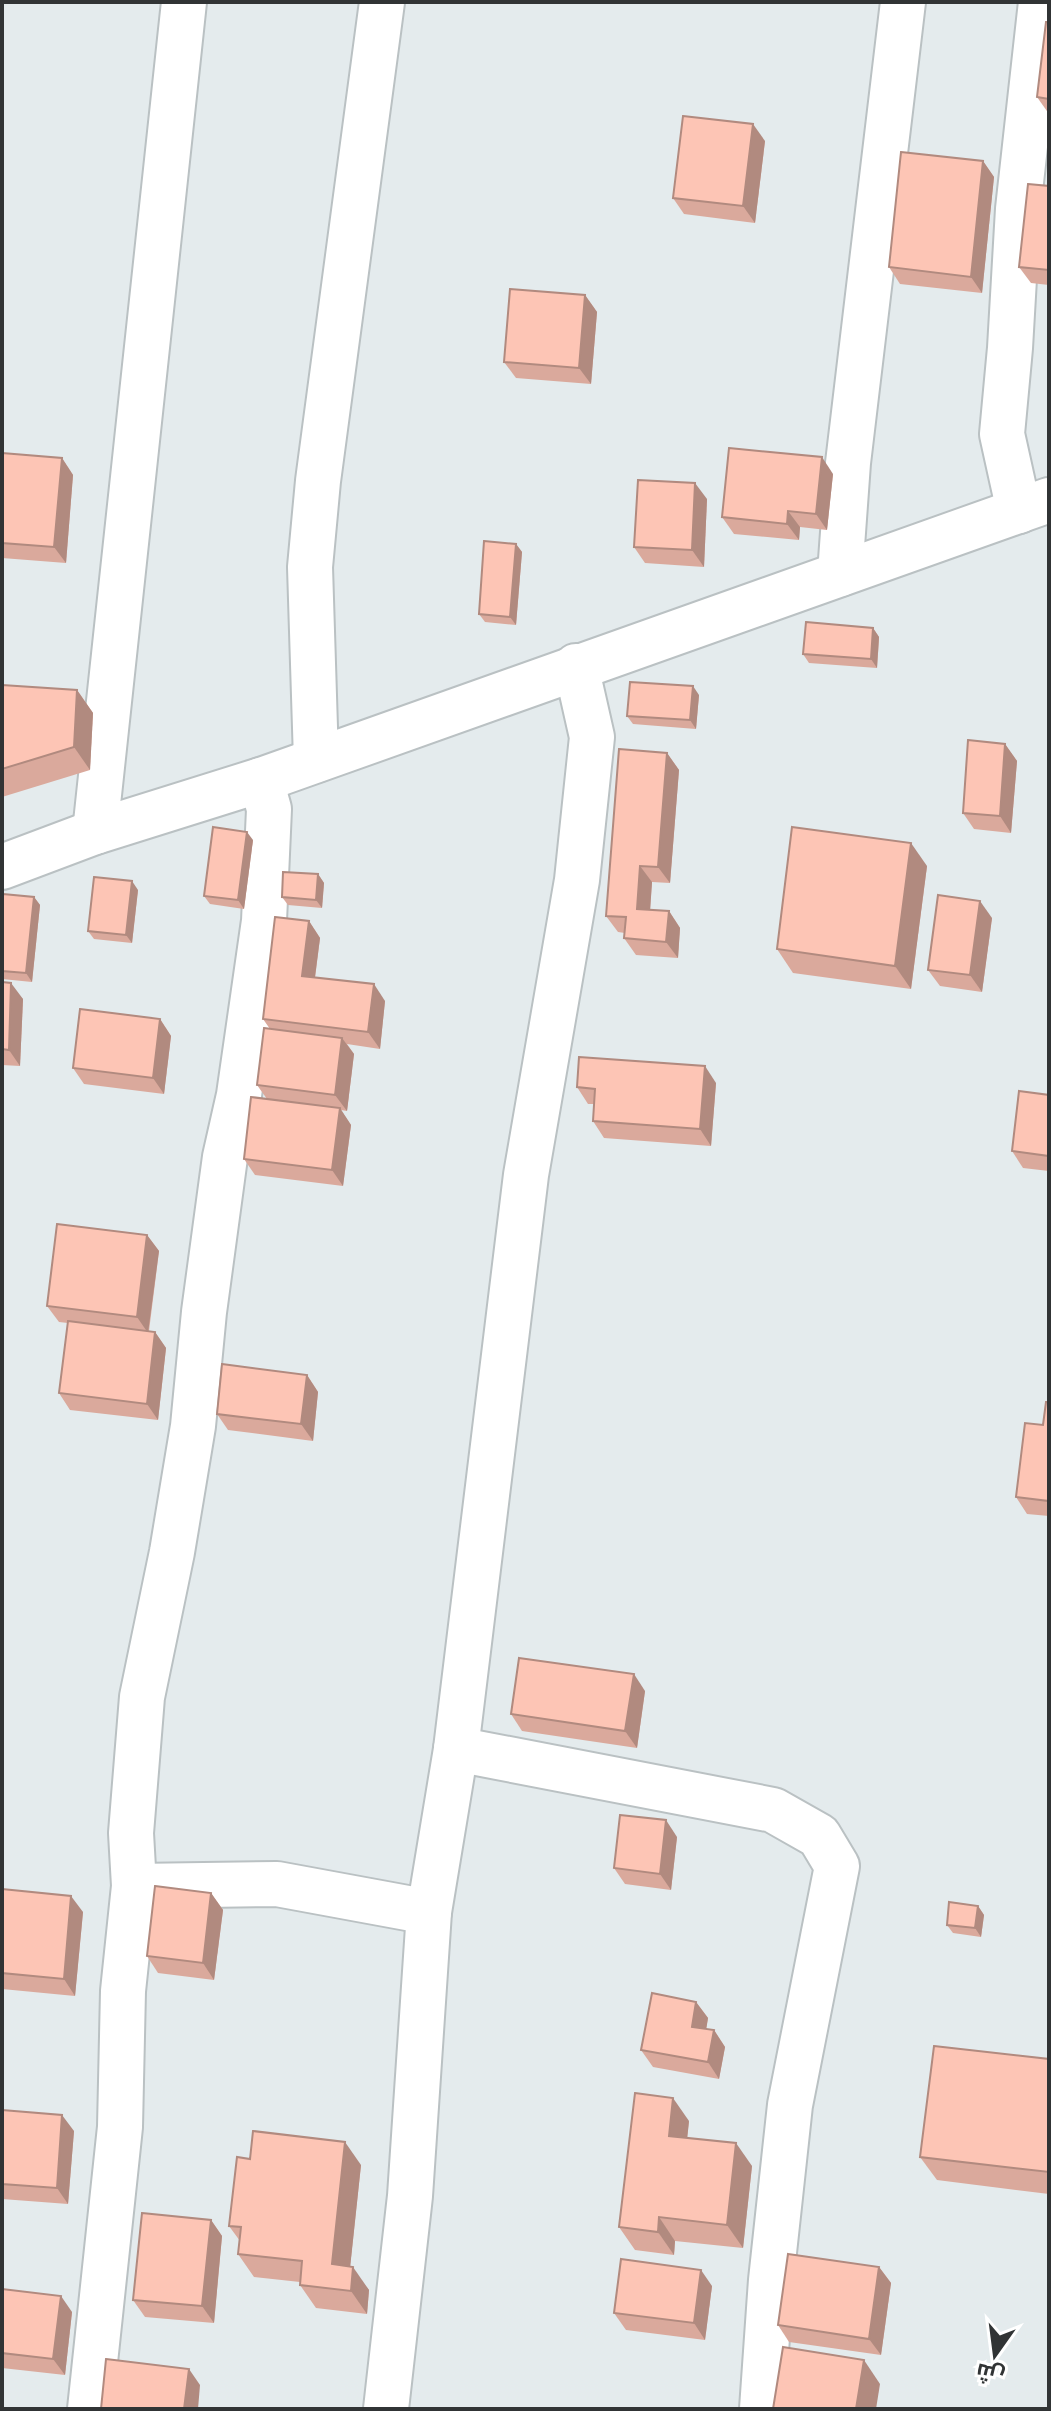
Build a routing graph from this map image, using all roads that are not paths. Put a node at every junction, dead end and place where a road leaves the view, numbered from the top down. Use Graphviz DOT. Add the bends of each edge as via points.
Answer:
graph roads {
  1 [pos="184,2"];
  2 [pos="382,2"];
  3 [pos="903,2"];
  4 [pos="1041,2"];
  5 [pos="1034,505"];
  6 [pos="840,574"];
  7 [pos="576,666"];
  8 [pos="316,760"];
  9 [pos="261,780"];
  10 [pos="95,832"];
  11 [pos="2,867"];
  12 [pos="456,1749"];
  13 [pos="134,1886"];
  14 [pos="429,1912"];
  15 [pos="90,2409"];
  16 [pos="386,2409"];
  17 [pos="762,2409"];
  1 -- 10 [label="street"];
  2 -- 8 [label="street" via="311,553"];
  3 -- 6 [label="street" via="848,463"];
  4 -- 5 [label="street" via="1018,209 1002,434"];
  5 -- 6 [label="street"];
  6 -- 7 [label="street"];
  7 -- 8 [label="street"];
  7 -- 12 [label="street" via="592,737 579,864 526,1175"];
  8 -- 9 [label="street"];
  9 -- 10 [label="street"];
  9 -- 13 [label="street" via="269,809 264,921 225,1157 193,1426 142,1697 131,1833"];
  10 -- 11 [label="street"];
  12 -- 14 [label="street"];
  12 -- 17 [label="street" via="773,1810 819,1836 837,1866 790,2105"];
  13 -- 14 [label="street" via="277,1884"];
  13 -- 15 [label="street" via="123,1991 120,2127"];
  14 -- 16 [label="street" via="410,2196"];
}
